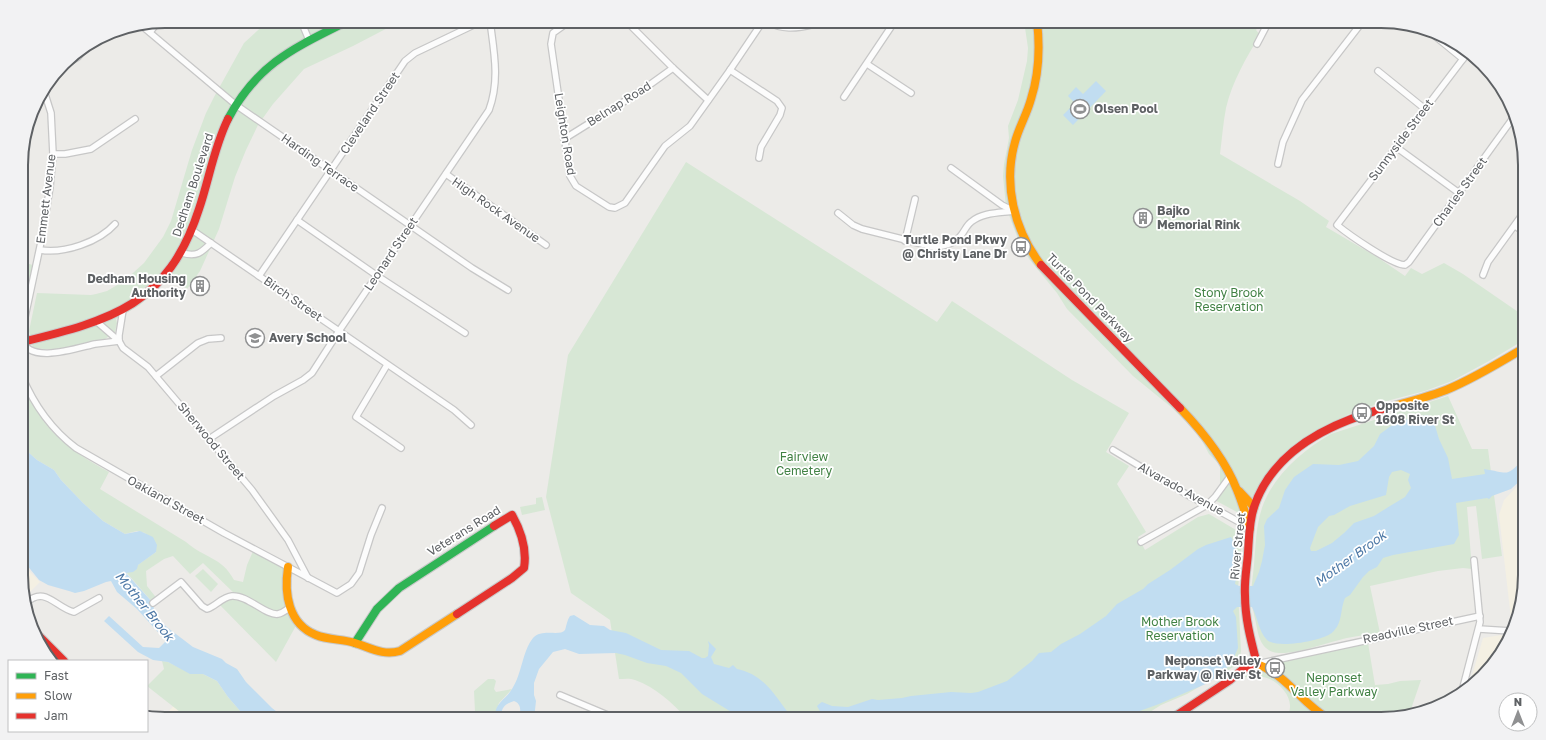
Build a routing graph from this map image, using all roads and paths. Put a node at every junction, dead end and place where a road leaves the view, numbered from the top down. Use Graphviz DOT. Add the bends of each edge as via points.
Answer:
graph roads {
  1 [pos="304,28"];
  2 [pos="334,28"];
  3 [pos="468,28"];
  4 [pos="491,28"];
  5 [pos="559,28"];
  6 [pos="633,28"];
  7 [pos="759,28"];
  8 [pos="890,28"];
  9 [pos="1038,28"];
  10 [pos="1265,28"];
  11 [pos="1358,28"];
  12 [pos="153,29"];
  13 [pos="147,30"];
  14 [pos="150,32"];
  15 [pos="310,40"];
  16 [pos="1257,44"];
  17 [pos="1447,44"];
  18 [pos="1464,57"];
  19 [pos="867,64"];
  20 [pos="672,68"];
  21 [pos="730,70"];
  22 [pos="1378,71"];
  23 [pos="911,93"];
  24 [pos="46,96"];
  25 [pos="844,97"];
  26 [pos="708,100"];
  27 [pos="236,105"];
  28 [pos="1425,109"];
  29 [pos="135,119"];
  30 [pos="1511,121"];
  31 [pos="564,139"];
  32 [pos="1396,148"];
  33 [pos="53,154"];
  34 [pos="759,158"];
  35 [pos="1278,164"];
  36 [pos="951,168"];
  37 [pos="331,170"];
  38 [pos="446,174"];
  39 [pos="1459,193"];
  40 [pos="915,199"];
  41 [pos="1014,212"];
  42 [pos="838,213"];
  43 [pos="297,220"];
  44 [pos="1518,221"];
  45 [pos="115,224"];
  46 [pos="410,225"];
  47 [pos="1515,226"];
  48 [pos="1518,228"];
  49 [pos="192,230"];
  50 [pos="905,241"];
  51 [pos="211,243"];
  52 [pos="546,245"];
  53 [pos="40,250"];
  54 [pos="182,253"];
  55 [pos="1405,265"];
  56 [pos="376,275"];
  57 [pos="1483,275"];
  58 [pos="259,276"];
  59 [pos="508,290"];
  60 [pos="28,304"];
  61 [pos="123,310"];
  62 [pos="96,322"];
  63 [pos="339,331"];
  64 [pos="464,333"];
  65 [pos="221,338"];
  66 [pos="28,339"];
  67 [pos="119,341"];
  68 [pos="28,349"];
  69 [pos="1518,351"];
  70 [pos="387,365"];
  71 [pos="156,376"];
  72 [pos="28,387"];
  73 [pos="471,426"];
  74 [pos="209,439"];
  75 [pos="400,448"];
  76 [pos="1113,450"];
  77 [pos="1231,476"];
  78 [pos="1238,489"];
  79 [pos="1207,505"];
  80 [pos="1254,507"];
  81 [pos="382,508"];
  82 [pos="1250,528"];
  83 [pos="1141,542"];
  84 [pos="1474,560"];
  85 [pos="288,568"];
  86 [pos="308,578"];
  87 [pos="99,598"];
  88 [pos="30,599"];
  89 [pos="153,603"];
  90 [pos="289,608"];
  91 [pos="1480,616"];
  92 [pos="1479,629"];
  93 [pos="1507,631"];
  94 [pos="44,640"];
  95 [pos="355,643"];
  96 [pos="63,660"];
  97 [pos="1257,664"];
  98 [pos="1464,684"];
  99 [pos="560,695"];
  100 [pos="600,712"];
  101 [pos="1182,712"];
  102 [pos="1317,712"];
  1 -- 15 [label="street"];
  2 -- 15 [label="main road, Dedham Boulevard"];
  3 -- 37 [label="street, Cleveland Street" via="409,57"];
  4 -- 38 [label="street, Leonard Street" via="496,73 495,92 484,118"];
  5 -- 31 [label="street, Leighton Road" via="551,38"];
  6 -- 20 [label="street"];
  7 -- 21 [label="street"];
  8 -- 19 [label="street"];
  9 -- 41 [label="main road, Turtle Pond Parkway" via="1040,53 1036,79 1013,148 1010,182"];
  10 -- 16 [label="street"];
  11 -- 35 [label="street" via="1302,100 1283,142"];
  12 -- 14 [label="street"];
  13 -- 14 [label="street, Harding Terrace"];
  14 -- 27 [label="street, Harding Terrace"];
  15 -- 27 [label="main road, Dedham Boulevard" via="286,53 264,70"];
  17 -- 18 [label="street"];
  18 -- 28 [label="street, Sunnyside Street"];
  19 -- 23 [label="street"];
  19 -- 25 [label="street"];
  20 -- 26 [label="street"];
  20 -- 31 [label="street, Belnap Road" via="641,91"];
  21 -- 26 [label="street"];
  21 -- 34 [label="street" via="777,101 782,108 761,147"];
  22 -- 28 [label="street"];
  24 -- 33 [label="street, Emmett Avenue" via="52,113"];
  26 -- 31 [label="street, Leighton Road" via="690,126 665,146 625,203 615,208 602,203 572,182"];
  27 -- 37 [label="street, Harding Terrace"];
  27 -- 49 [label="main road, Dedham Boulevard" via="223,133"];
  28 -- 32 [label="street, Sunnyside Street"];
  29 -- 33 [label="street" via="91,148"];
  30 -- 39 [label="street, Charles Street"];
  32 -- 39 [label="street"];
  32 -- 55 [label="street, Sunnyside Street" via="1337,225 1395,262"];
  33 -- 53 [label="street, Emmett Avenue"];
  36 -- 41 [label="street"];
  37 -- 43 [label="street, Cleveland Street"];
  37 -- 46 [label="street, Harding Terrace"];
  38 -- 46 [label="street, Leonard Street"];
  38 -- 52 [label="street, High Rock Avenue"];
  39 -- 55 [label="street, Charles Street"];
  40 -- 50 [label="street"];
  41 -- 50 [label="street" via="987,214 978,218 971,222 956,241 943,246 934,247"];
  41 -- 77 [label="main road, Turtle Pond Parkway" via="1021,234 1045,271 1200,429"];
  42 -- 50 [label="street" via="862,229"];
  43 -- 56 [label="street"];
  43 -- 58 [label="street, Cleveland Street"];
  44 -- 47 [label="street"];
  45 -- 53 [label="street" via="107,232 84,244 51,251"];
  46 -- 56 [label="street, Leonard Street"];
  46 -- 59 [label="street, Harding Terrace"];
  47 -- 48 [label="street"];
  47 -- 57 [label="street" via="1488,262"];
  49 -- 51 [label="street, Birch Street"];
  49 -- 54 [label="main road, Dedham Boulevard"];
  51 -- 54 [label="street" via="198,254"];
  51 -- 58 [label="street, Birch Street"];
  53 -- 60 [label="street, Emmett Avenue"];
  54 -- 61 [label="main road, Dedham Boulevard" via="152,288"];
  56 -- 63 [label="street, Leonard Street"];
  56 -- 64 [label="street"];
  58 -- 63 [label="street, Birch Street"];
  61 -- 62 [label="main road, Dedham Boulevard"];
  61 -- 67 [label="street"];
  62 -- 66 [label="main road, Dedham Boulevard"];
  62 -- 67 [label="street, Sherwood Street"];
  63 -- 70 [label="street, Birch Street"];
  63 -- 74 [label="street, Leonard Street" via="308,377"];
  65 -- 71 [label="street" via="198,343"];
  67 -- 68 [label="street" via="54,353"];
  67 -- 71 [label="street, Sherwood Street" via="123,348 143,362"];
  69 -- 80 [label="main road, River Street" via="1451,388 1346,420 1318,434 1272,473"];
  70 -- 73 [label="street, Birch Street" via="454,410"];
  70 -- 75 [label="street" via="356,417"];
  71 -- 74 [label="street, Sherwood Street"];
  72 -- 85 [label="street, Oakland Street" via="41,412 60,435 76,448"];
  74 -- 86 [label="street, Sherwood Street" via="281,528 296,551"];
  76 -- 79 [label="street, Alvarado Avenue"];
  77 -- 78 [label="main road, Turtle Pond Parkway"];
  77 -- 79 [label="street"];
  78 -- 80 [label="main road, Turtle Pond Parkway"];
  78 -- 82 [label="main road, Turtle Pond Parkway"];
  79 -- 82 [label="street, Alvarado Avenue"];
  79 -- 83 [label="street"];
  80 -- 82 [label="main road, River Street"];
  81 -- 86 [label="street, Oakland Street" via="359,573 346,588 337,593"];
  82 -- 97 [label="main road, River Street" via="1245,583 1246,610"];
  84 -- 91 [label="street"];
  85 -- 86 [label="street, Oakland Street"];
  85 -- 90 [label="main road, Veterans Road" via="285,590"];
  87 -- 88 [label="street" via="74,612 41,596"];
  89 -- 90 [label="street" via="181,582 207,609 232,596 242,597 275,614"];
  90 -- 95 [label="main road, Veterans Road" via="308,631"];
  91 -- 92 [label="street"];
  91 -- 97 [label="street, Readville Street"];
  92 -- 93 [label="street"];
  92 -- 98 [label="street"];
  94 -- 96 [label="main road"];
  95 -- 95 [label="main road, Veterans Road" via="382,653 394,654 520,572 524,568 525,558 520,532 512,515 406,582 371,617"];
  97 -- 101 [label="main road" via="1242,670"];
  97 -- 102 [label="main road" via="1277,673"];
  99 -- 100 [label="street"];
}
